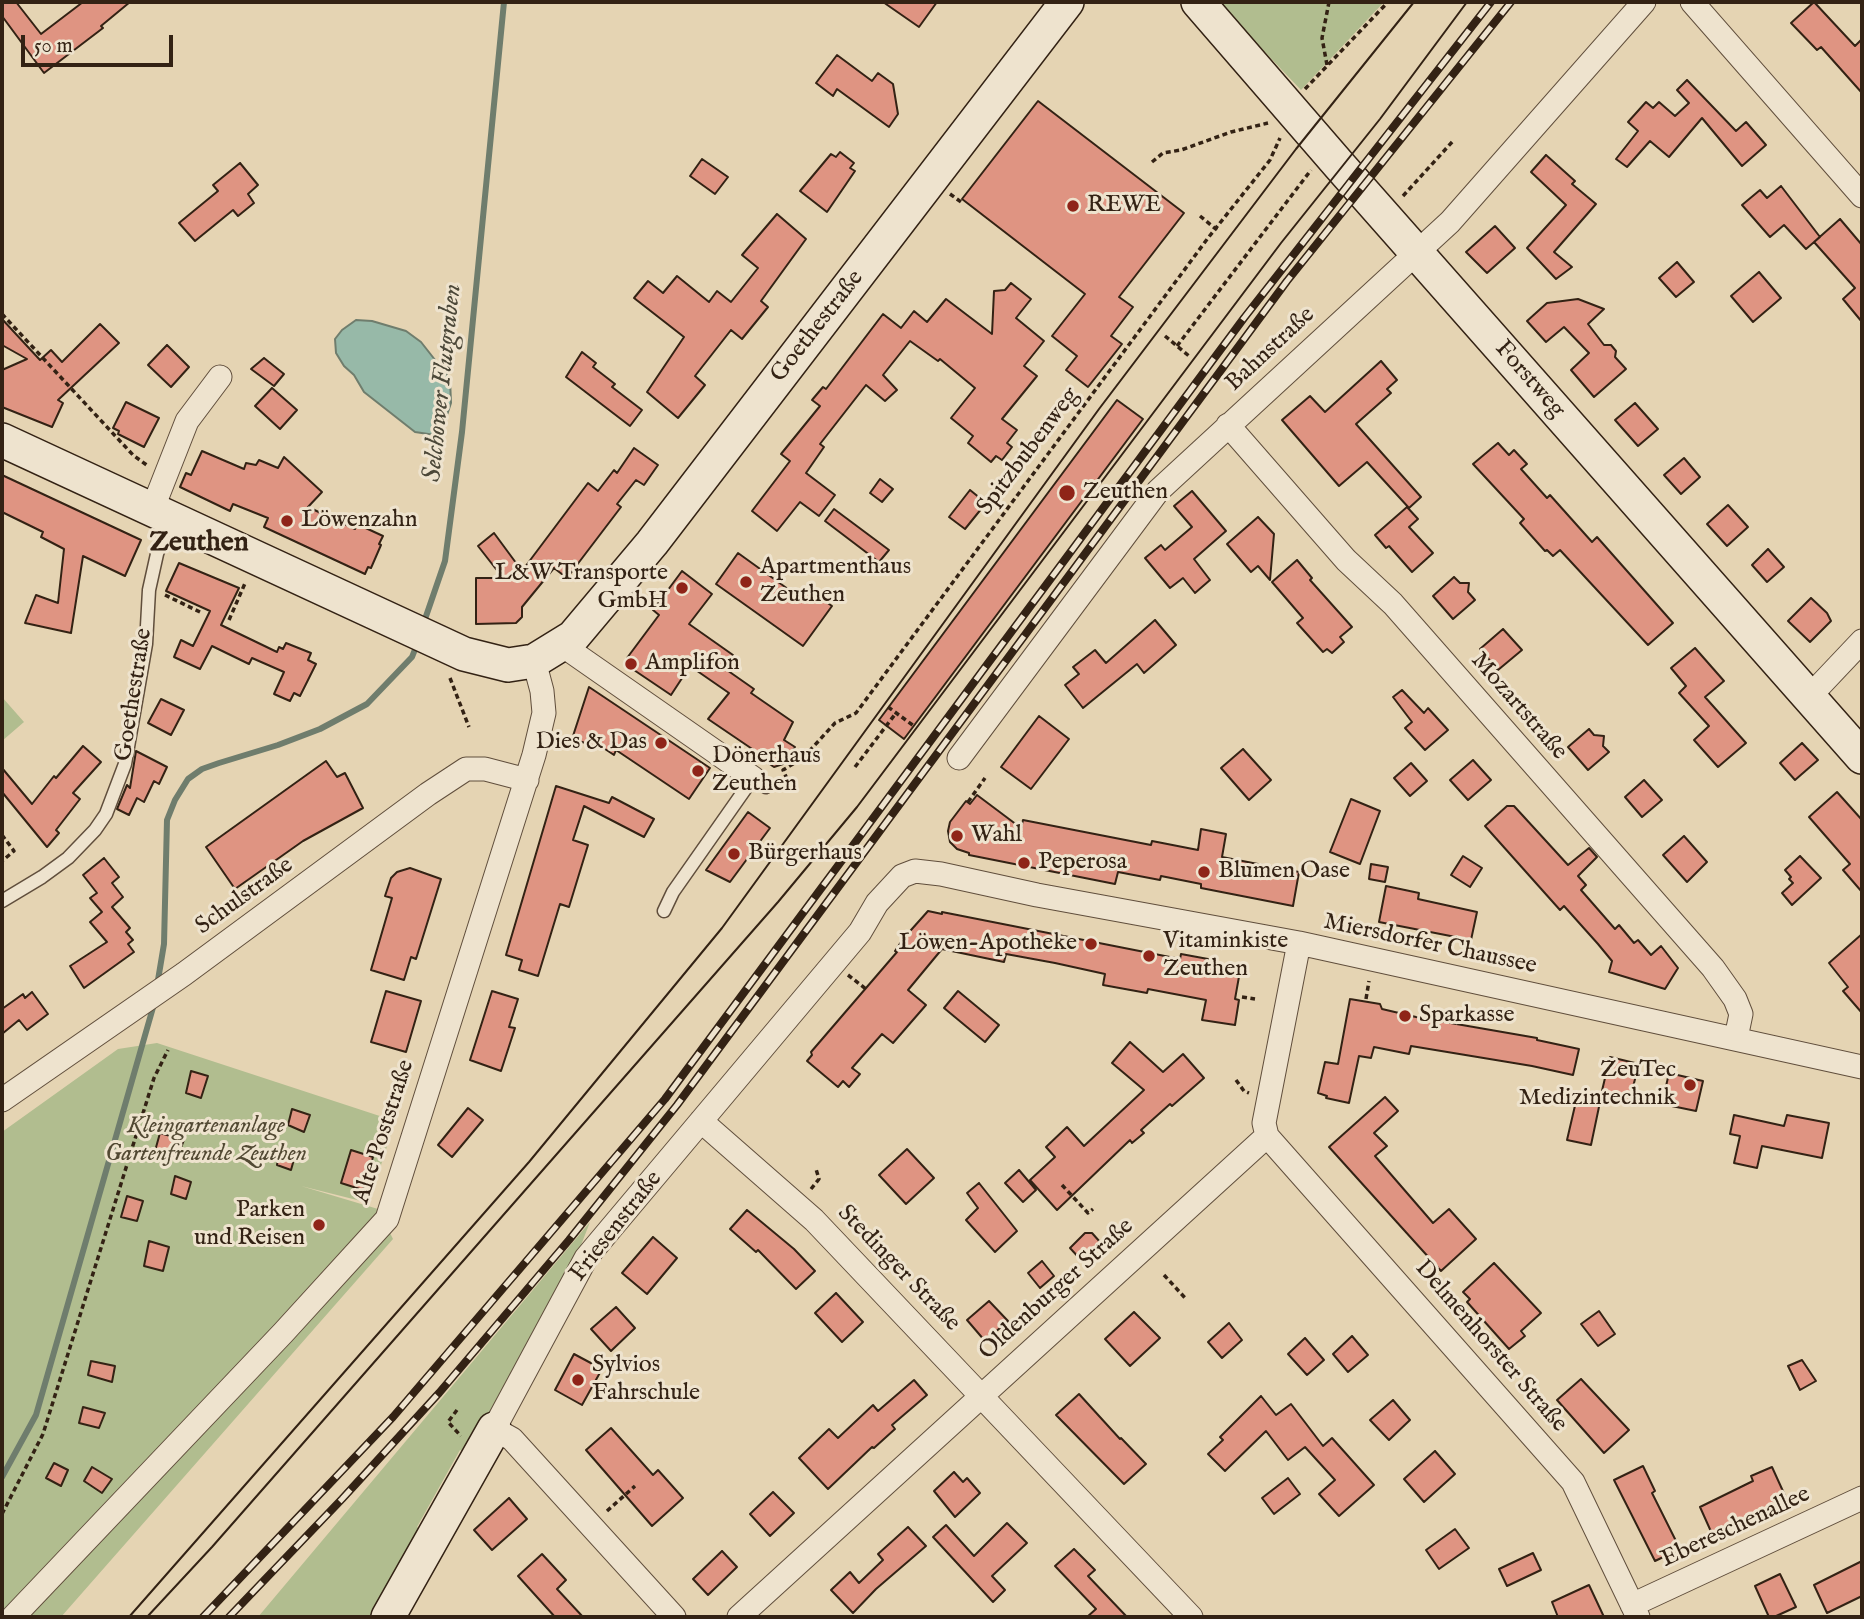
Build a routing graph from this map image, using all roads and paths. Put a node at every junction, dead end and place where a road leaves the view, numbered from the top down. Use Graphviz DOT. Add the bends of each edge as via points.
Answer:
graph roads {
  1 [pos="1067,2"];
  2 [pos="1198,2"];
  3 [pos="1329,2"];
  4 [pos="1388,2"];
  5 [pos="1644,2"];
  6 [pos="1692,2"];
  7 [pos="1273,118"];
  8 [pos="1282,134"];
  9 [pos="1454,141"];
  10 [pos="1152,162"];
  11 [pos="1312,168"];
  12 [pos="1862,196"];
  13 [pos="1399,200"];
  14 [pos="1200,216"];
  15 [pos="1217,230"];
  16 [pos="1416,252"];
  17 [pos="2,314"];
  18 [pos="1165,336"];
  19 [pos="1177,346"];
  20 [pos="1189,356"];
  21 [pos="220,377"];
  22 [pos="1228,425"];
  23 [pos="2,440"];
  24 [pos="166,474"];
  25 [pos="161,515"];
  26 [pos="250,573"];
  27 [pos="165,584"];
  28 [pos="200,612"];
  29 [pos="229,620"];
  30 [pos="1862,641"];
  31 [pos="548,653"];
  32 [pos="450,676"];
  33 [pos="1809,697"];
  34 [pos="888,707"];
  35 [pos="896,713"];
  36 [pos="914,726"];
  37 [pos="469,727"];
  38 [pos="1862,757"];
  39 [pos="959,758"];
  40 [pos="855,767"];
  41 [pos="985,778"];
  42 [pos="527,780"];
  43 [pos="788,781"];
  44 [pos="760,783"];
  45 [pos="968,802"];
  46 [pos="2,835"];
  47 [pos="2,861"];
  48 [pos="902,876"];
  49 [pos="2,901"];
  50 [pos="664,911"];
  51 [pos="1299,943"];
  52 [pos="1370,977"];
  53 [pos="1242,997"];
  54 [pos="1255,999"];
  55 [pos="1366,999"];
  56 [pos="1736,1038"];
  57 [pos="168,1049"];
  58 [pos="1862,1067"];
  59 [pos="2,1100"];
  60 [pos="701,1121"];
  61 [pos="1267,1136"];
  62 [pos="816,1169"];
  63 [pos="1062,1185"];
  64 [pos="811,1189"];
  65 [pos="1093,1209"];
  66 [pos="1164,1275"];
  67 [pos="1187,1300"];
  68 [pos="982,1394"];
  69 [pos="494,1429"];
  70 [pos="635,1486"];
  71 [pos="1862,1498"];
  72 [pos="606,1512"];
  73 [pos="2,1514"];
  74 [pos="1635,1611"];
  75 [pos="13,1617"];
  76 [pos="388,1617"];
  77 [pos="674,1617"];
  78 [pos="739,1617"];
  79 [pos="1191,1617"];
  1 -- 31 [label="main road, Goethestraße" via="657,536 583,625"];
  2 -- 16 [label="main road, Forstweg"];
  3 -- 4 [label="path" via="1322,38 1327,65"];
  5 -- 16 [label="street, Bahnstraße" via="1450,222"];
  6 -- 12 [label="street"];
  7 -- 10 [label="path" via="1265,125 1163,153"];
  8 -- 15 [label="path, Spitzbubenweg" via="1270,160"];
  9 -- 13 [label="path"];
  11 -- 19 [label="path"];
  14 -- 15 [label="path"];
  15 -- 43 [label="path, Spitzbubenweg" via="856,713 835,723 803,758 783,770"];
  16 -- 22 [label="street, Bahnstraße"];
  16 -- 33 [label="main road, Forstweg"];
  17 -- 24 [label="path" via="133,455"];
  18 -- 19 [label="path"];
  19 -- 20 [label="path"];
  21 -- 24 [label="street" via="187,421"];
  22 -- 39 [label="street, Bahnstraße" via="1144,507"];
  22 -- 56 [label="street, Mozartstraße" via="1346,559 1393,604 1723,980 1741,1014"];
  23 -- 25 [label="main road"];
  24 -- 25 [label="street"];
  25 -- 31 [label="main road" via="486,661 508,665"];
  25 -- 49 [label="lane, Goethestraße" via="146,644 125,764 106,814 68,858"];
  26 -- 29 [label="path"];
  27 -- 28 [label="path" via="163,594"];
  30 -- 33 [label="street"];
  31 -- 42 [label="street, Alte Poststraße" via="544,713"];
  31 -- 44 [label="street"];
  32 -- 37 [label="path"];
  33 -- 38 [label="main road, Forstweg"];
  34 -- 35 [label="path"];
  35 -- 36 [label="path"];
  35 -- 40 [label="path"];
  41 -- 45 [label="path"];
  42 -- 59 [label="street, Schulstraße" via="466,769"];
  42 -- 75 [label="street, Alte Poststraße" via="387,1219"];
  44 -- 50 [label="lane" via="673,892"];
  46 -- 47 [label="path" via="14,851"];
  48 -- 51 [label="street, Miersdorfer Chaussee" via="915,871 941,874"];
  48 -- 60 [label="street, Friesenstraße"];
  51 -- 56 [label="street, Miersdorfer Chaussee"];
  51 -- 61 [label="street" via="1264,1123"];
  52 -- 55 [label="path"];
  53 -- 54 [label="path"];
  56 -- 58 [label="street, Miersdorfer Chaussee"];
  57 -- 73 [label="path" via="154,1078 43,1434"];
  60 -- 68 [label="street, Stedinger Straße" via="814,1220"];
  60 -- 69 [label="street, Friesenstraße" via="586,1258"];
  61 -- 68 [label="street, Oldenburger Straße"];
  61 -- 74 [label="street, Delmenhorster Straße" via="1573,1482"];
  62 -- 64 [label="path" via="819,1179"];
  63 -- 65 [label="path" via="1088,1213"];
  66 -- 67 [label="path"];
  68 -- 78 [label="street, Oldenburger Straße"];
  68 -- 79 [label="street, Stedinger Straße"];
  69 -- 76 [label="main road, Friesenstraße"];
  69 -- 77 [label="street" via="520,1448"];
  70 -- 72 [label="path"];
  71 -- 74 [label="street, Ebereschenallee"];
}
